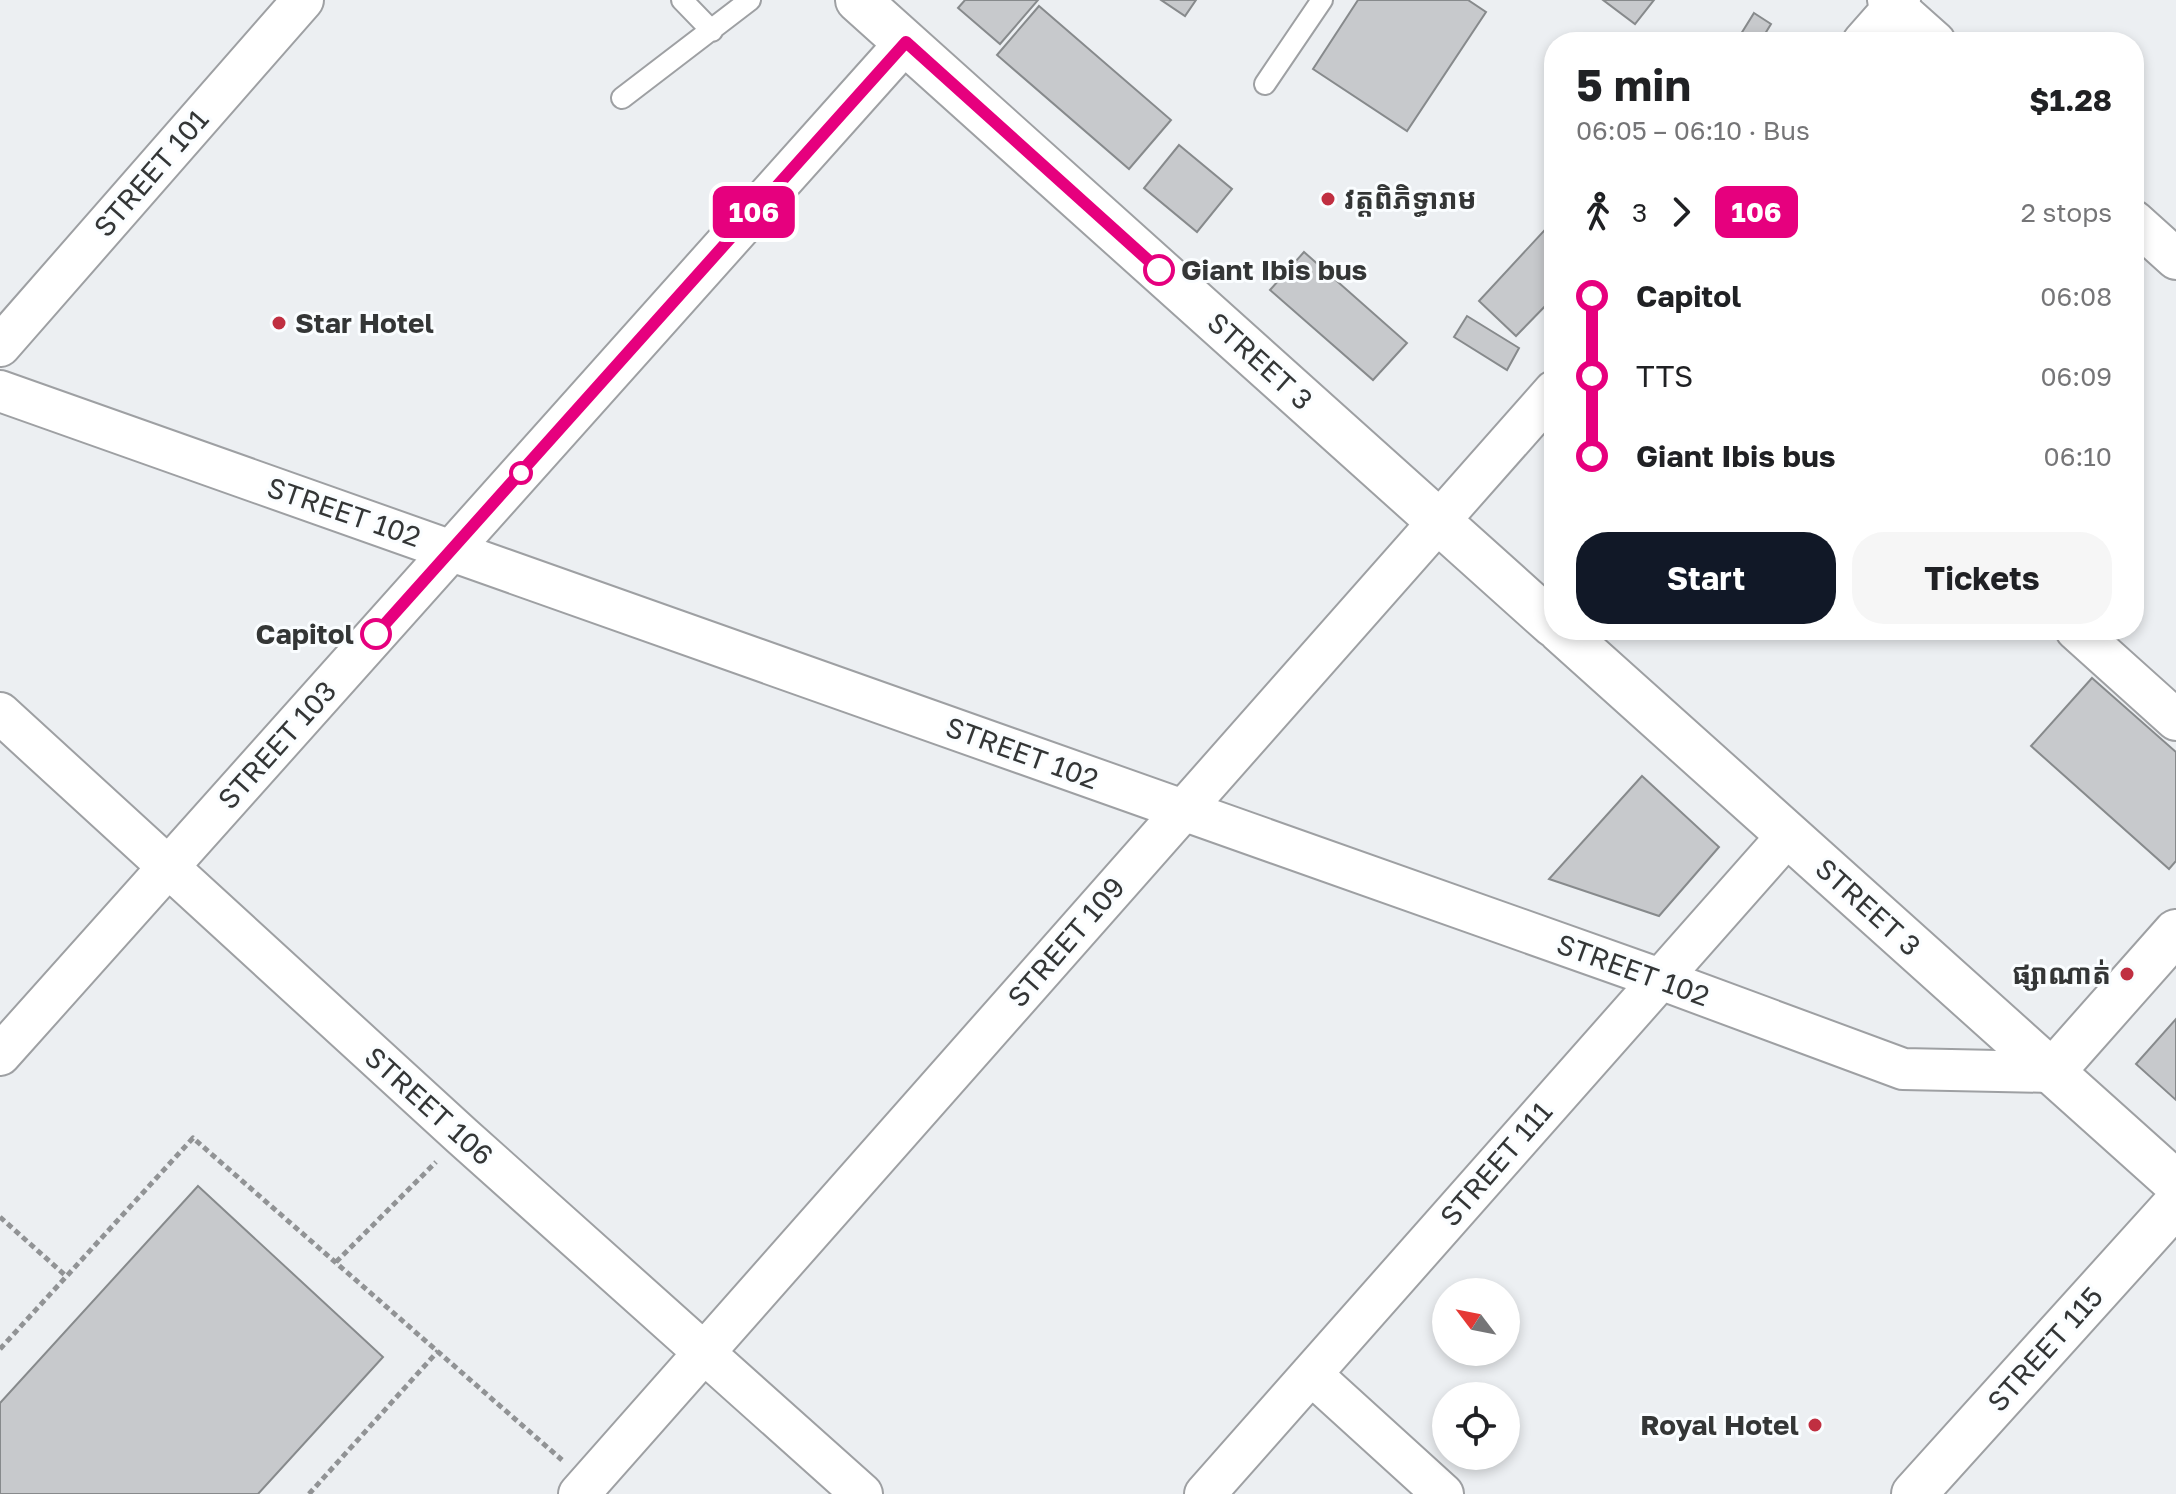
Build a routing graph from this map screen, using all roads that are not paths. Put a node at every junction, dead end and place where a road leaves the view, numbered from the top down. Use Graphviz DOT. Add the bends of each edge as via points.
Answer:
graph roads {
  1 [pos="303,0"];
  2 [pos="682,0"];
  3 [pos="750,0"];
  4 [pos="1322,0"];
  5 [pos="1894,2"];
  6 [pos="868,3"];
  7 [pos="712,31"];
  8 [pos="1871,32"];
  9 [pos="1925,32"];
  10 [pos="906,42"];
  11 [pos="1265,84"];
  12 [pos="622,98"];
  13 [pos="2144,230"];
  14 [pos="2176,259"];
  15 [pos="0,346"];
  16 [pos="0,391"];
  17 [pos="1544,402"];
  18 [pos="1439,521"];
  19 [pos="452,550"];
  20 [pos="1544,616"];
  21 [pos="1571,640"];
  22 [pos="2087,640"];
  23 [pos="0,713"];
  24 [pos="2176,720"];
  25 [pos="1184,810"];
  26 [pos="1788,835"];
  27 [pos="168,867"];
  28 [pos="2176,932"];
  29 [pos="1660,979"];
  30 [pos="0,1055"];
  31 [pos="2052,1072"];
  32 [pos="2176,1183"];
  33 [pos="2176,1204"];
  34 [pos="703,1353"];
  35 [pos="1311,1374"];
  36 [pos="584,1489"];
  37 [pos="862,1494"];
  38 [pos="1205,1494"];
  39 [pos="1443,1494"];
  40 [pos="1914,1494"];
  1 -- 15 [label="street, STREET 101"];
  2 -- 7 [label="lane"];
  3 -- 7 [label="lane"];
  4 -- 11 [label="lane"];
  5 -- 8 [label="street"];
  5 -- 9 [label="street"];
  6 -- 10 [label="street, STREET 3"];
  7 -- 12 [label="lane"];
  10 -- 18 [label="street, STREET 3"];
  10 -- 19 [label="street, STREET 103"];
  13 -- 14 [label="street"];
  16 -- 19 [label="street, STREET 102"];
  17 -- 18 [label="street, STREET 109"];
  18 -- 20 [label="street, STREET 3"];
  18 -- 25 [label="street, STREET 109"];
  19 -- 25 [label="street, STREET 102"];
  19 -- 27 [label="street, STREET 103"];
  21 -- 26 [label="street, STREET 3"];
  22 -- 24 [label="street"];
  23 -- 27 [label="street, STREET 106"];
  25 -- 29 [label="street, STREET 102"];
  25 -- 34 [label="street, STREET 109"];
  26 -- 29 [label="street, STREET 111"];
  26 -- 31 [label="street, STREET 3"];
  27 -- 30 [label="street, STREET 103"];
  27 -- 34 [label="street, STREET 106"];
  28 -- 31 [label="street"];
  29 -- 31 [label="street, STREET 102" via="1903,1069"];
  29 -- 35 [label="street, STREET 111"];
  31 -- 32 [label="street, STREET 3"];
  33 -- 40 [label="street, STREET 115"];
  34 -- 36 [label="street, STREET 109"];
  34 -- 37 [label="street, STREET 106"];
  35 -- 38 [label="street, STREET 111"];
  35 -- 39 [label="street"];
}
